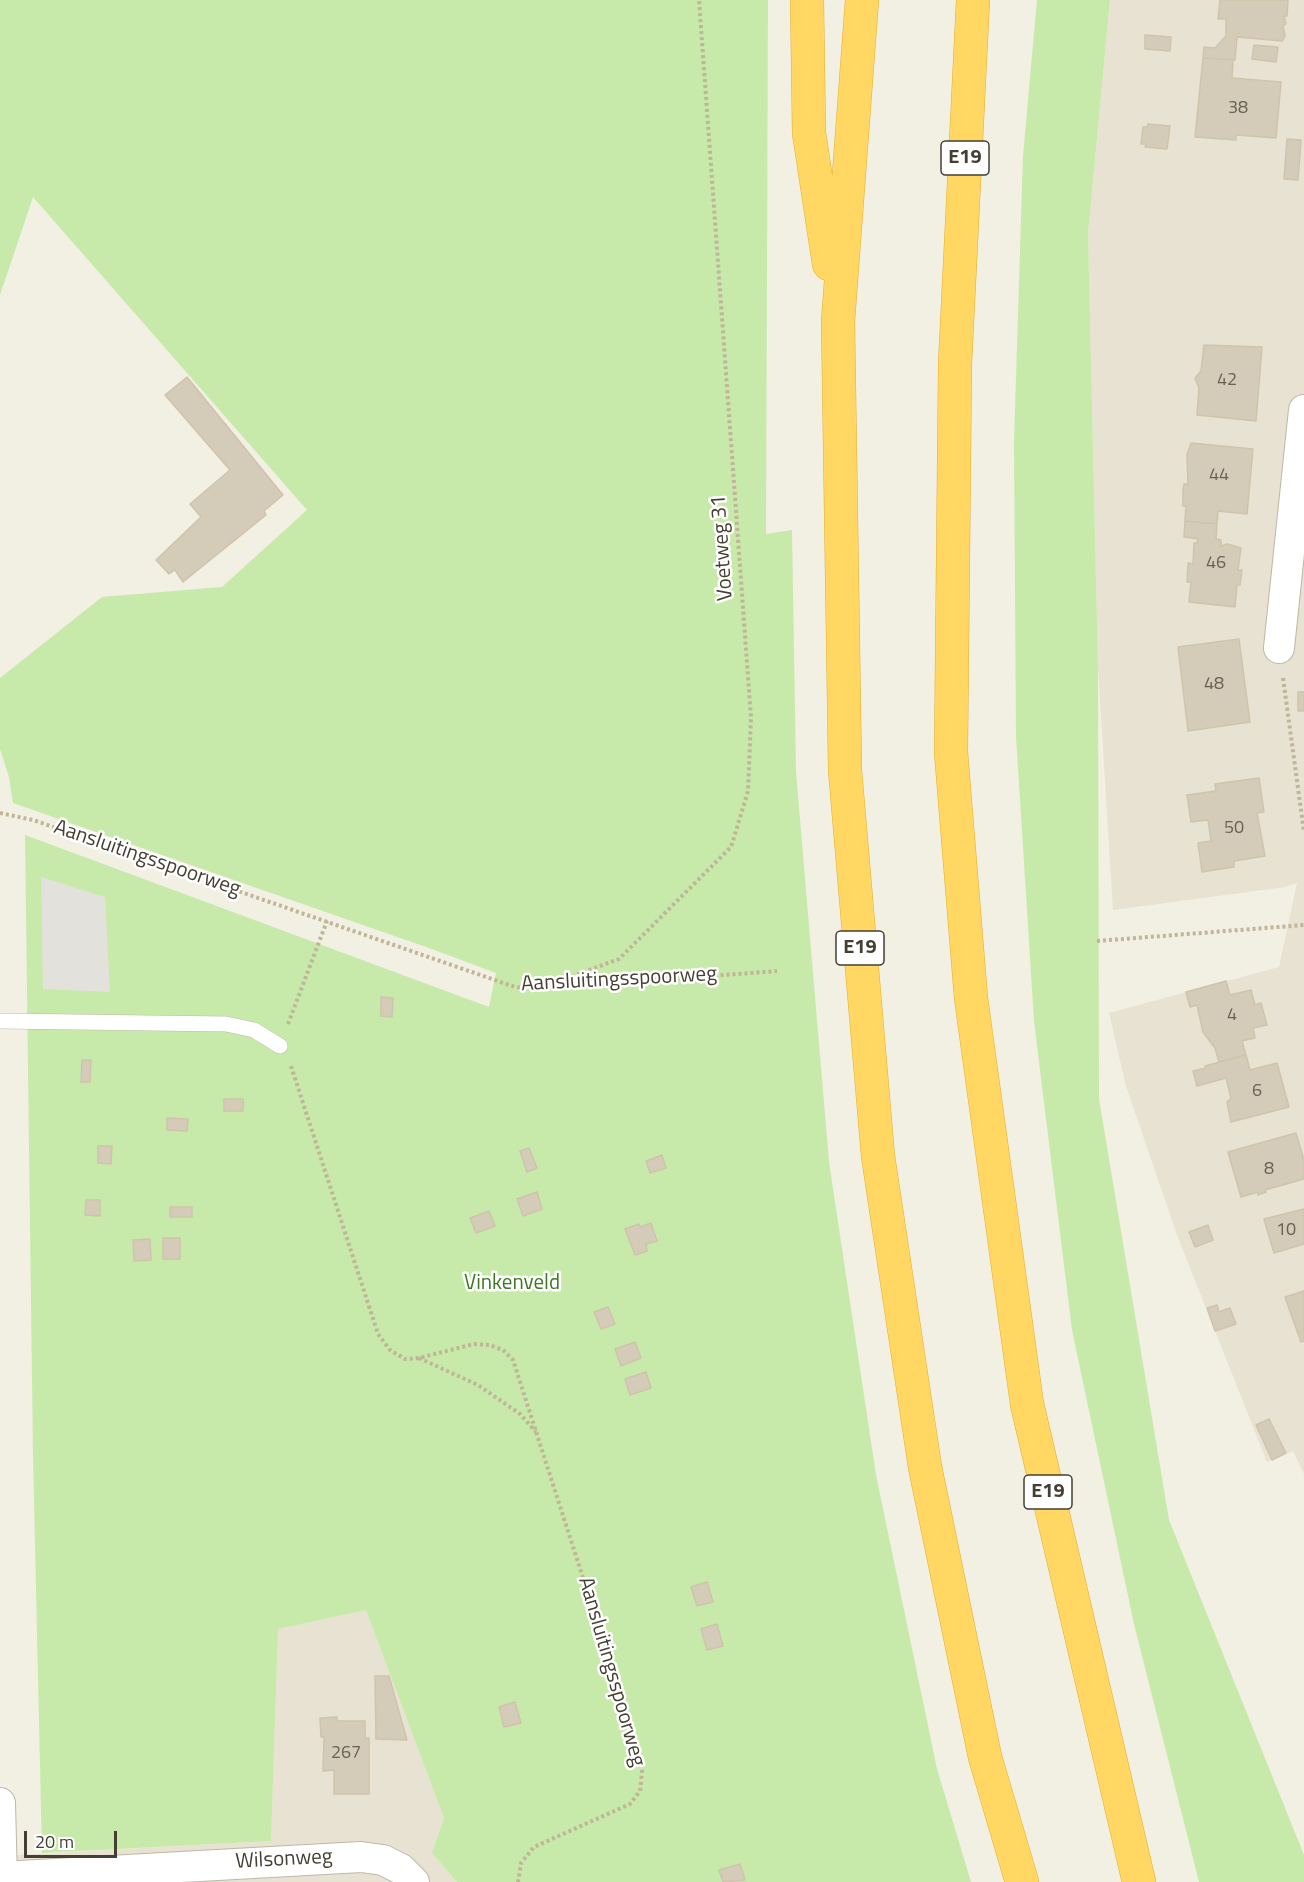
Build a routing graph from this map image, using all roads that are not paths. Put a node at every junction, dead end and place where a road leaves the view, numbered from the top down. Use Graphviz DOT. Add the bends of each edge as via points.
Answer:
graph roads {
  1 [pos="807,0"];
  2 [pos="862,0"];
  3 [pos="973,0"];
  4 [pos="838,321"];
  5 [pos="1304,410"];
  6 [pos="1278,648"];
  7 [pos="0,1021"];
  8 [pos="280,1046"];
  9 [pos="0,1803"];
  10 [pos="2,1879"];
  11 [pos="414,1882"];
  12 [pos="1022,1882"];
  13 [pos="1139,1882"];
  1 -- 4 [label="highway" via="808,132"];
  2 -- 4 [label="highway, E19"];
  3 -- 13 [label="highway, E19" via="955,364 951,752 971,998 1027,1404"];
  4 -- 12 [label="highway, E19" via="845,770 878,1156 925,1467 985,1757"];
  5 -- 6 [label="street"];
  7 -- 8 [label="lane" via="226,1024 254,1030"];
  9 -- 10 [label="street"];
  10 -- 11 [label="street, Wilsonweg" via="361,1857 383,1860 401,1869"];
}
